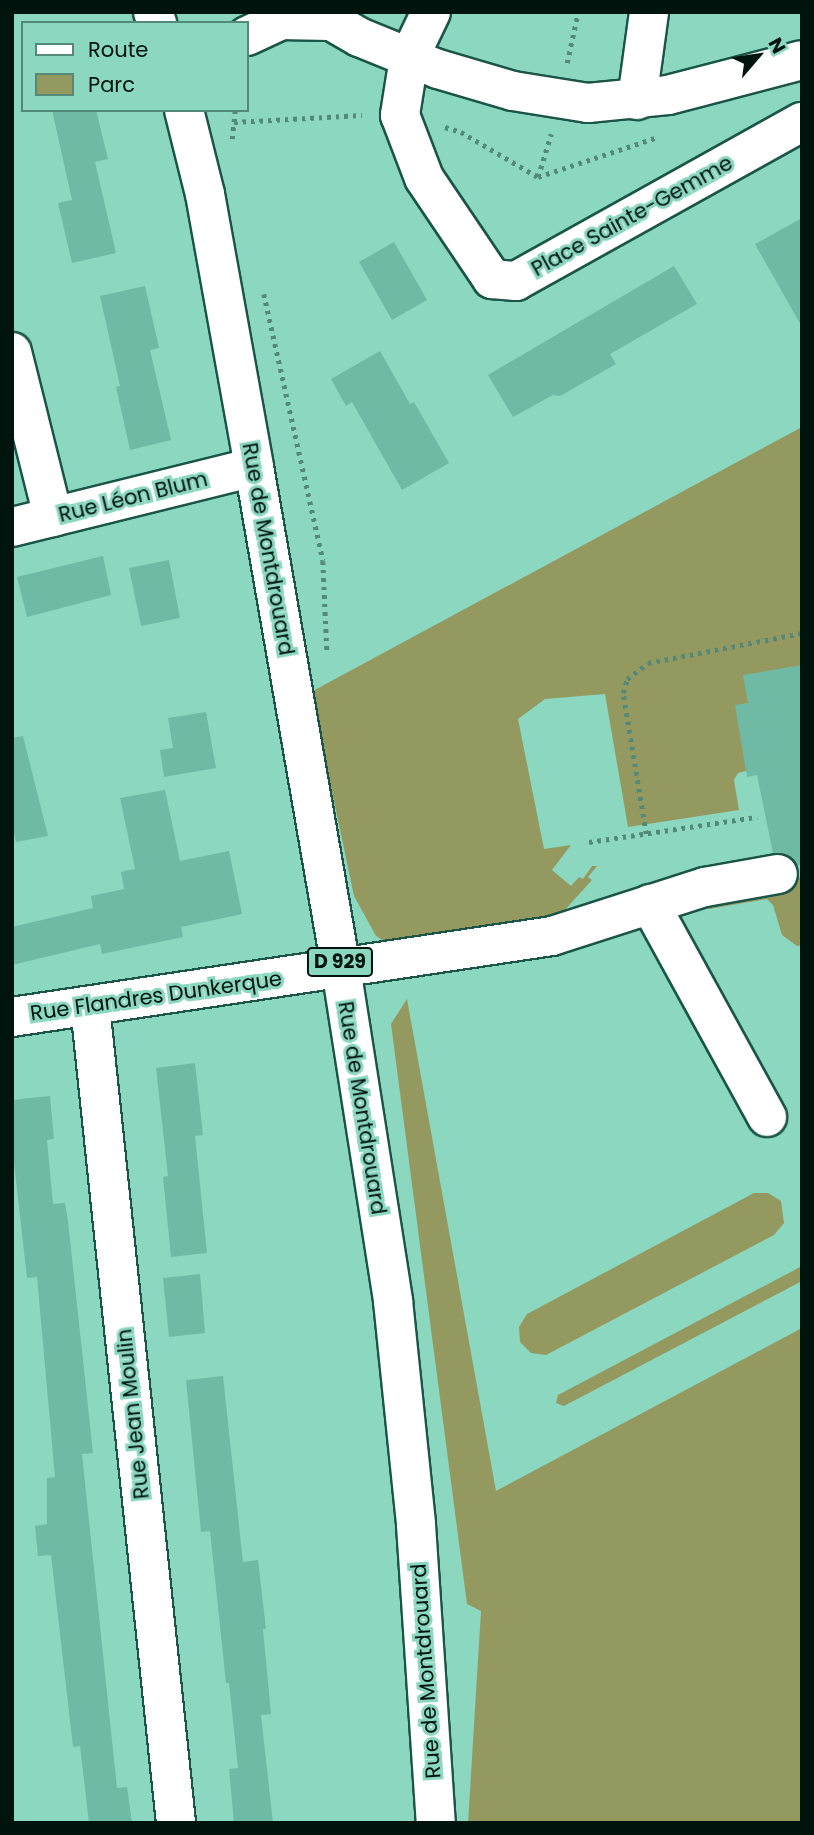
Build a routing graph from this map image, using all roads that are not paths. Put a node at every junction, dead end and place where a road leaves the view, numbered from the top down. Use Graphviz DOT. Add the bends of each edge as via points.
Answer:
graph roads {
  1 [pos="430,12"];
  2 [pos="649,12"];
  3 [pos="322,17"];
  4 [pos="248,36"];
  5 [pos="409,58"];
  6 [pos="802,60"];
  7 [pos="637,100"];
  8 [pos="184,112"];
  9 [pos="802,122"];
  10 [pos="12,352"];
  11 [pos="254,467"];
  12 [pos="53,517"];
  13 [pos="12,527"];
  14 [pos="778,874"];
  15 [pos="650,904"];
  16 [pos="341,968"];
  17 [pos="90,1006"];
  18 [pos="12,1017"];
  19 [pos="767,1117"];
  20 [pos="176,1823"];
  21 [pos="436,1823"];
  1 -- 5 [label="street"];
  2 -- 7 [label="street"];
  3 -- 4 [label="street" via="281,20"];
  3 -- 5 [label="street"];
  5 -- 7 [label="street" via="474,80 559,100"];
  5 -- 9 [label="street, Place Sainte-Gemme" via="400,115 424,178 492,279 516,281"];
  6 -- 7 [label="street"];
  8 -- 11 [label="street, Rue de Montdrouard / D 929" via="205,194"];
  10 -- 12 [label="street"];
  11 -- 12 [label="street, Rue Léon Blum"];
  11 -- 16 [label="street, Rue de Montdrouard / D 929"];
  12 -- 13 [label="street, Rue Léon Blum"];
  14 -- 15 [label="street, Rue Flandres Dunkerque" via="705,887"];
  15 -- 16 [label="street, Rue Flandres Dunkerque" via="552,936"];
  15 -- 19 [label="street"];
  16 -- 17 [label="street, Rue Flandres Dunkerque"];
  16 -- 21 [label="street, Rue de Montdrouard / D 929" via="393,1301 416,1525"];
  17 -- 18 [label="street, Rue Flandres Dunkerque"];
  17 -- 20 [label="street, Rue Jean Moulin"];
}
